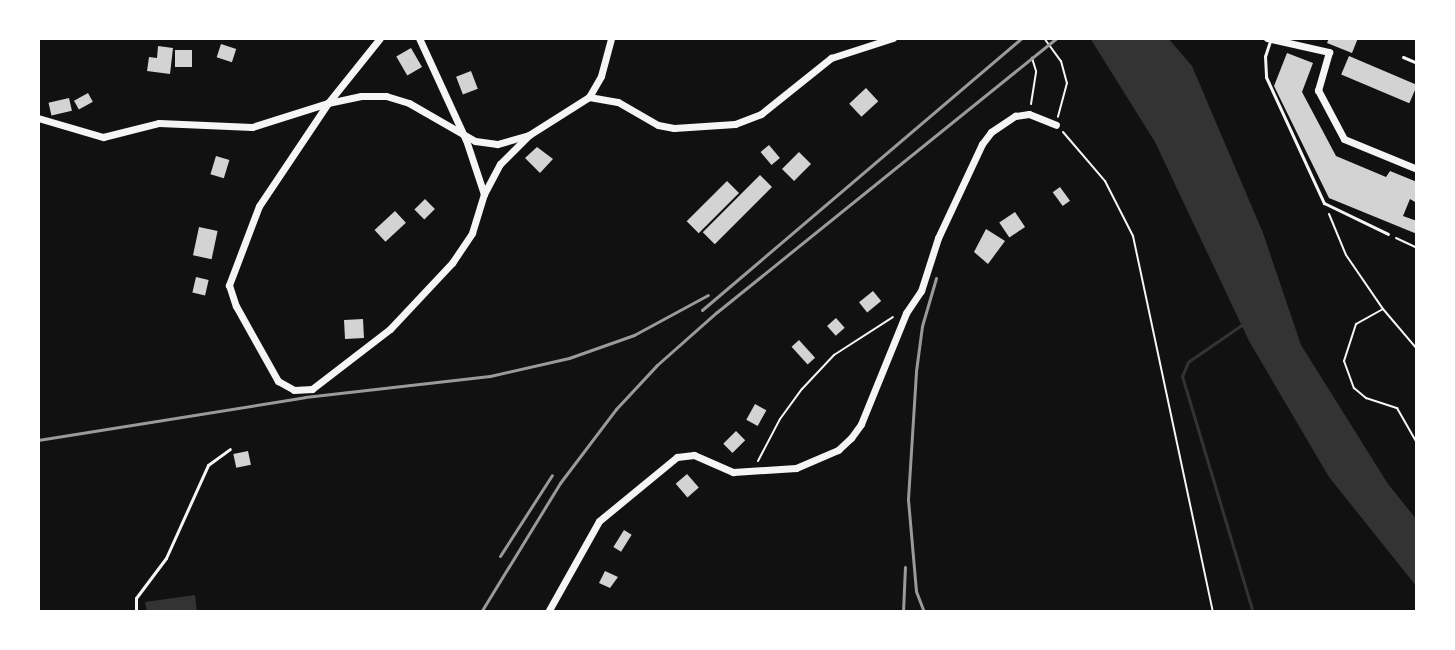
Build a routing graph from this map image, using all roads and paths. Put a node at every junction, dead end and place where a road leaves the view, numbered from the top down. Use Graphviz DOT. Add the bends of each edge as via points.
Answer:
graph roads {
  1 [pos="380,38"];
  2 [pos="419,38"];
  3 [pos="611,38"];
  4 [pos="893,38"];
  5 [pos="1044,38"];
  6 [pos="1268,40"];
  7 [pos="1403,57"];
  8 [pos="1032,58"];
  9 [pos="1417,63"];
  10 [pos="589,97"];
  11 [pos="328,103"];
  12 [pos="1029,114"];
  13 [pos="38,118"];
  14 [pos="1056,125"];
  15 [pos="529,135"];
  16 [pos="464,138"];
  17 [pos="1417,169"];
  18 [pos="484,194"];
  19 [pos="1324,203"];
  20 [pos="1375,229"];
  21 [pos="1388,234"];
  22 [pos="1417,248"];
  23 [pos="1383,309"];
  24 [pos="906,313"];
  25 [pos="1417,349"];
  26 [pos="1417,443"];
  27 [pos="230,449"];
  28 [pos="750,472"];
  29 [pos="136,612"];
  30 [pos="548,612"];
  31 [pos="1213,612"];
  1 -- 11 [label="street"];
  2 -- 16 [label="street"];
  3 -- 10 [label="street"];
  4 -- 10 [label="street" via="831,58 761,114 735,124 674,128 658,125 618,102"];
  5 -- 14 [label="path" via="1061,61 1067,83"];
  6 -- 17 [label="street" via="1329,52 1318,90 1344,139"];
  6 -- 19 [label="lane" via="1266,77"];
  7 -- 9 [label="lane"];
  8 -- 12 [label="path" via="1036,71"];
  10 -- 15 [label="street"];
  11 -- 13 [label="street" via="252,127 159,123 103,137"];
  11 -- 16 [label="street" via="361,96 399,99"];
  11 -- 18 [label="street" via="259,206 229,285 278,381 294,390 312,389 390,329 452,263 472,233"];
  12 -- 14 [label="street"];
  12 -- 24 [label="street" via="1002,123 982,144 938,238 921,291"];
  14 -- 31 [label="path" via="1105,181 1133,236"];
  15 -- 16 [label="street" via="497,144"];
  15 -- 18 [label="street" via="500,164"];
  16 -- 18 [label="street"];
  19 -- 20 [label="lane"];
  19 -- 23 [label="path" via="1346,255"];
  20 -- 21 [label="lane"];
  20 -- 22 [label="path"];
  23 -- 25 [label="path"];
  23 -- 26 [label="path" via="1356,324 1344,361 1354,388 1366,398 1397,408"];
  24 -- 28 [label="path" via="834,355 780,419"];
  24 -- 28 [label="street" via="851,438 838,450 796,468"];
  27 -- 29 [label="lane" via="208,465 166,558 136,598"];
  28 -- 30 [label="street" via="733,472 694,455 677,457 599,521"];
}
